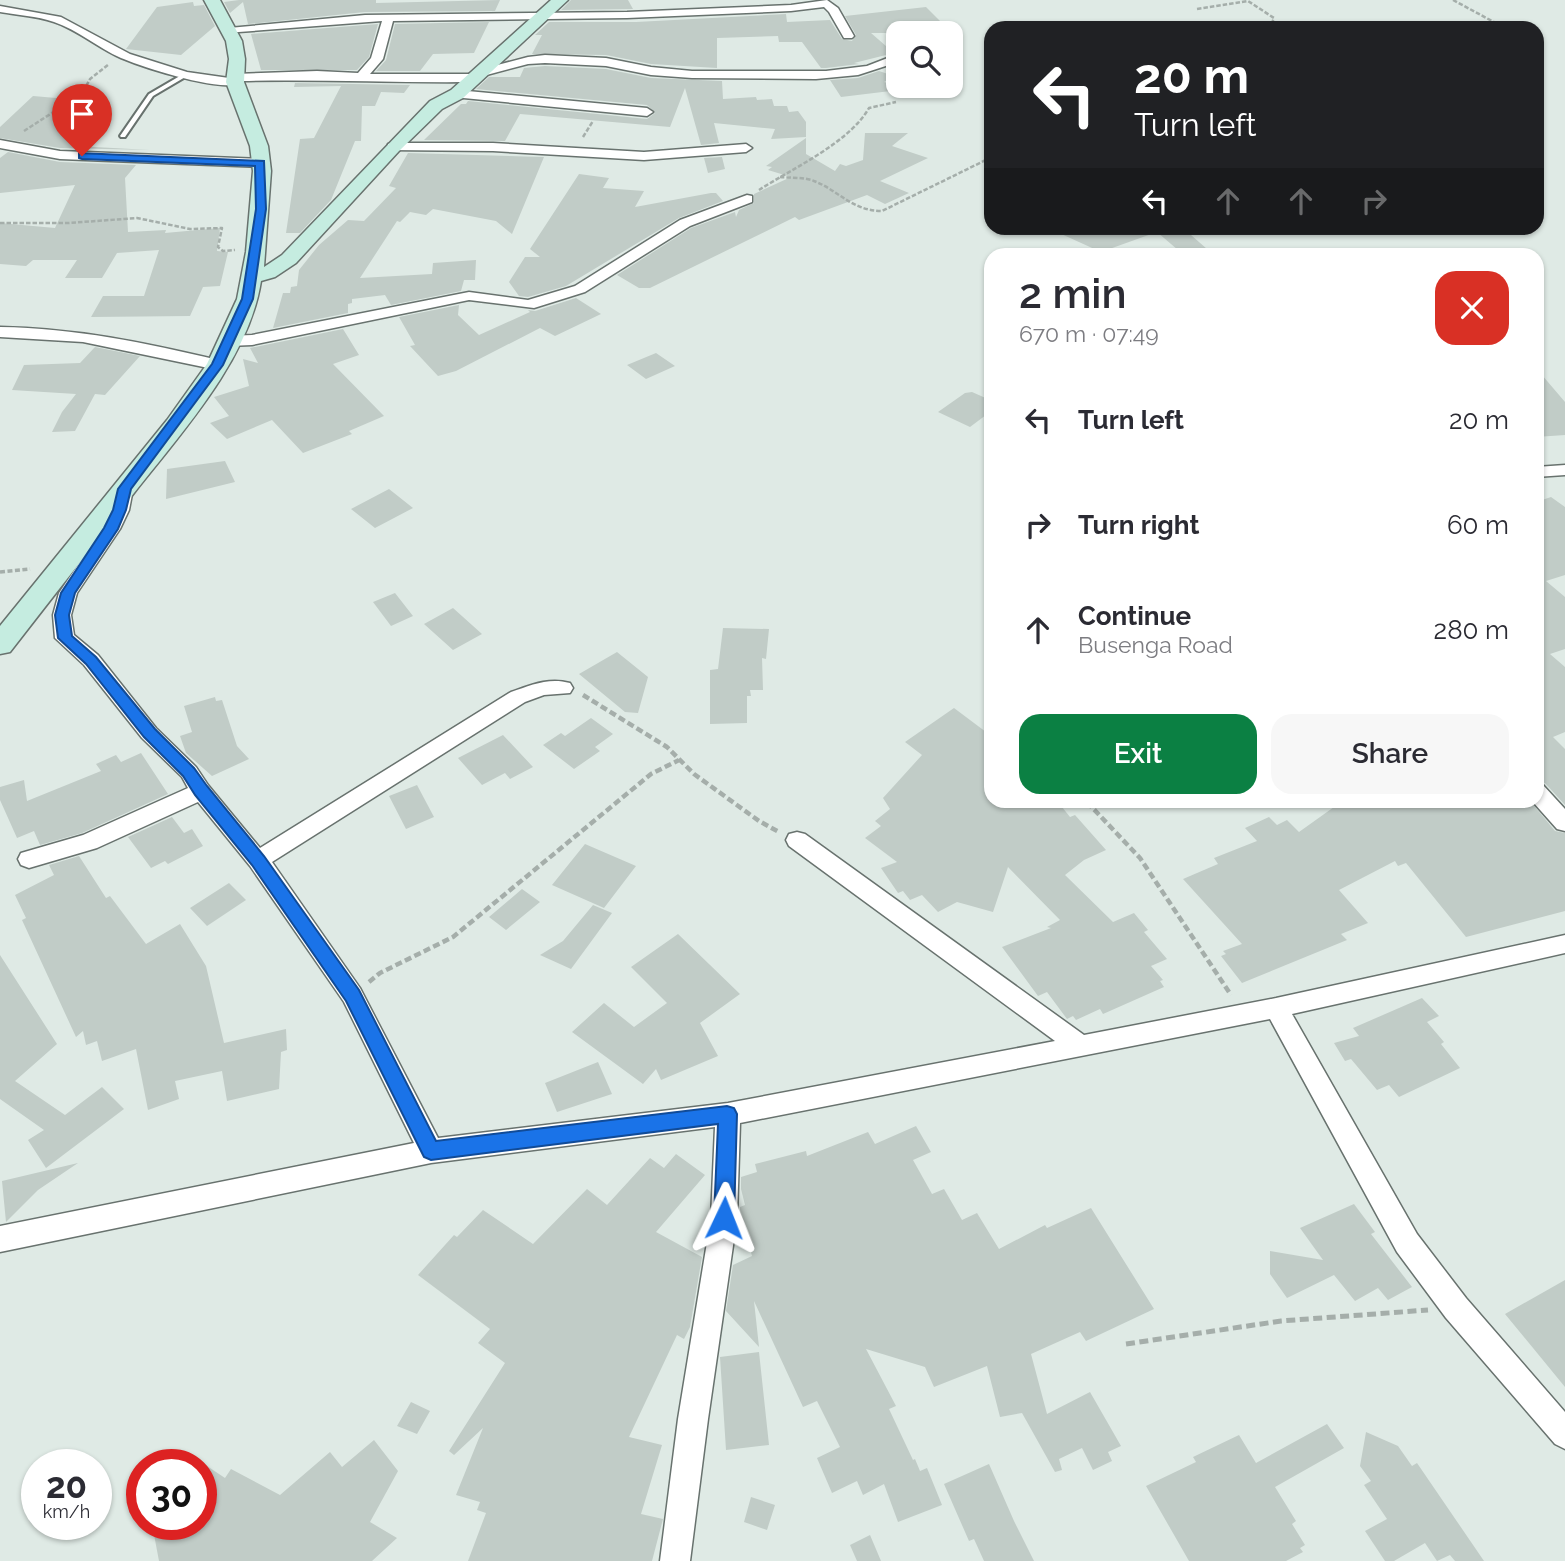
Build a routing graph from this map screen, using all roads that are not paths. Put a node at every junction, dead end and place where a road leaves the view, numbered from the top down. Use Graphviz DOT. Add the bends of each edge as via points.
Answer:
graph roads {
  1 [pos="212,0"];
  2 [pos="470,0"];
  3 [pos="560,0"];
  4 [pos="845,0"];
  5 [pos="826,4"];
  6 [pos="0,9"];
  7 [pos="461,16"];
  8 [pos="540,16"];
  9 [pos="389,18"];
  10 [pos="229,31"];
  11 [pos="848,36"];
  12 [pos="886,65"];
  13 [pos="185,75"];
  14 [pos="362,76"];
  15 [pos="475,76"];
  16 [pos="235,80"];
  17 [pos="457,94"];
  18 [pos="647,112"];
  19 [pos="123,136"];
  20 [pos="1,145"];
  21 [pos="393,147"];
  22 [pos="746,148"];
  23 [pos="260,163"];
  24 [pos="747,199"];
  25 [pos="251,276"];
  26 [pos="0,332"];
  27 [pos="228,341"];
  28 [pos="218,365"];
  29 [pos="1565,470"];
  30 [pos="1544,471"];
  31 [pos="124,489"];
  32 [pos="0,645"];
  33 [pos="563,688"];
  34 [pos="201,791"];
  35 [pos="1544,800"];
  36 [pos="1565,823"];
  37 [pos="797,840"];
  38 [pos="29,859"];
  39 [pos="258,860"];
  40 [pos="1565,944"];
  41 [pos="1276,1008"];
  42 [pos="1079,1045"];
  43 [pos="727,1114"];
  44 [pos="431,1151"];
  45 [pos="0,1239"];
  46 [pos="1565,1434"];
  47 [pos="675,1561"];
  1 -- 10 [label="street"];
  2 -- 7 [label="street"];
  3 -- 8 [label="street"];
  4 -- 5 [label="street"];
  5 -- 8 [label="street"];
  5 -- 11 [label="street"];
  6 -- 13 [label="street" via="57,19 126,56"];
  7 -- 8 [label="street"];
  7 -- 9 [label="street"];
  8 -- 15 [label="street"];
  9 -- 10 [label="street"];
  9 -- 14 [label="street" via="377,59"];
  10 -- 16 [label="street" via="237,59"];
  12 -- 15 [label="street" via="823,75 716,76 544,59 521,61"];
  13 -- 16 [label="street"];
  13 -- 19 [label="lane" via="151,95"];
  14 -- 15 [label="street"];
  14 -- 16 [label="street"];
  15 -- 17 [label="street"];
  16 -- 23 [label="street" via="259,146"];
  17 -- 18 [label="street"];
  17 -- 21 [label="street" via="436,105"];
  20 -- 23 [label="street" via="60,155"];
  21 -- 22 [label="street" via="576,150 644,156"];
  21 -- 25 [label="street" via="289,259 268,273"];
  23 -- 25 [label="street" via="261,209"];
  24 -- 27 [label="street" via="685,223 580,289 529,305 469,296"];
  25 -- 27 [label="street" via="248,299"];
  26 -- 28 [label="street" via="89,336"];
  27 -- 28 [label="street"];
  28 -- 31 [label="street"];
  29 -- 30 [label="street"];
  31 -- 32 [label="street"];
  31 -- 34 [label="street" via="111,529 68,593 62,615 65,638 91,660"];
  33 -- 39 [label="street" via="542,688 518,697"];
  34 -- 38 [label="street" via="89,842"];
  34 -- 39 [label="street"];
  35 -- 36 [label="street"];
  37 -- 42 [label="street"];
  39 -- 44 [label="street" via="352,995"];
  40 -- 41 [label="street"];
  41 -- 42 [label="street"];
  41 -- 46 [label="street" via="1407,1243 1456,1308"];
  42 -- 43 [label="street"];
  43 -- 44 [label="street"];
  43 -- 47 [label="street" via="724,1218"];
  44 -- 45 [label="street"];
}
